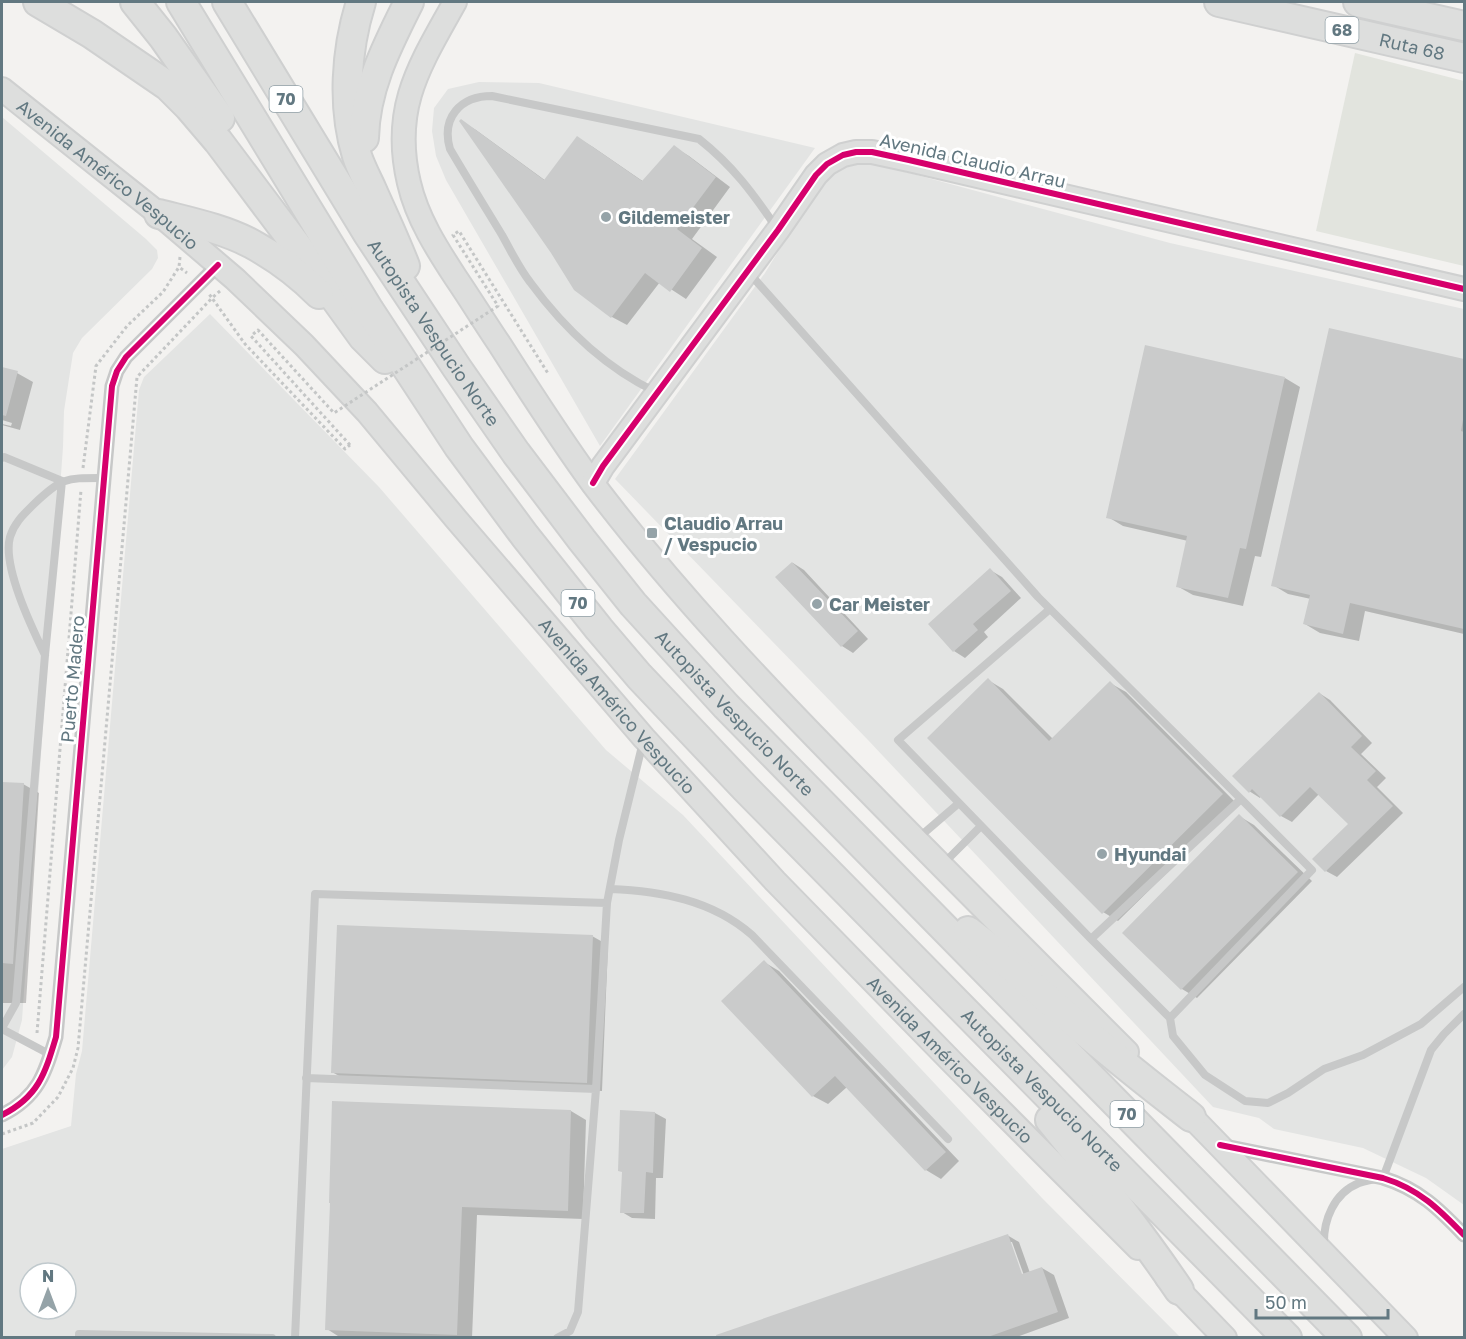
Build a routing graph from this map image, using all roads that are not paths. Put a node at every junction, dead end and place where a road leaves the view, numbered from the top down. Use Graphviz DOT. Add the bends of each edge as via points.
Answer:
graph roads {
  1 [pos="38,2"];
  2 [pos="135,2"];
  3 [pos="182,2"];
  4 [pos="227,2"];
  5 [pos="361,2"];
  6 [pos="409,2"];
  7 [pos="455,2"];
  8 [pos="1219,2"];
  9 [pos="1358,2"];
  10 [pos="1464,26"];
  11 [pos="1464,58"];
  12 [pos="2,89"];
  13 [pos="371,188"];
  14 [pos="159,214"];
  15 [pos="778,230"];
  16 [pos="226,272"];
  17 [pos="747,272"];
  18 [pos="1464,289"];
  19 [pos="430,327"];
  20 [pos="363,337"];
  21 [pos="405,377"];
  22 [pos="657,393"];
  23 [pos="429,401"];
  24 [pos="2,458"];
  25 [pos="104,478"];
  26 [pos="62,481"];
  27 [pos="593,483"];
  28 [pos="1050,609"];
  29 [pos="45,655"];
  30 [pos="644,738"];
  31 [pos="1240,799"];
  32 [pos="958,803"];
  33 [pos="981,826"];
  34 [pos="916,840"];
  35 [pos="941,865"];
  36 [pos="610,889"];
  37 [pos="906,890"];
  38 [pos="607,903"];
  39 [pos="1091,939"];
  40 [pos="937,981"];
  41 [pos="1464,987"];
  42 [pos="1464,1014"];
  43 [pos="1170,1018"];
  44 [pos="2,1028"];
  45 [pos="51,1055"];
  46 [pos="306,1078"];
  47 [pos="596,1089"];
  48 [pos="2,1115"];
  49 [pos="1191,1117"];
  50 [pos="948,1139"];
  51 [pos="1220,1145"];
  52 [pos="1383,1178"];
  53 [pos="1464,1235"];
  54 [pos="1324,1253"];
  55 [pos="1179,1290"];
  56 [pos="79,1338"];
  57 [pos="272,1338"];
  58 [pos="295,1338"];
  59 [pos="557,1338"];
  60 [pos="1225,1338"];
  61 [pos="1287,1338"];
  62 [pos="1347,1338"];
  63 [pos="1406,1338"];
  1 -- 20 [label="highway" via="168,86 189,107 226,150"];
  2 -- 21 [label="highway" via="313,243"];
  3 -- 23 [label="highway, Autopista Vespucio Norte / 70" via="369,310"];
  4 -- 19 [label="highway, Autopista Vespucio Norte / 70" via="368,234"];
  5 -- 13 [label="highway" via="348,65 348,101 357,156"];
  6 -- 13 [label="highway" via="378,66 368,101 364,147"];
  7 -- 27 [label="main road" via="411,88 403,138 409,183 421,218 442,256"];
  8 -- 11 [label="highway, Ruta 68 / 68"];
  9 -- 10 [label="highway, Ruta 68 / 68"];
  12 -- 14 [label="main road, Avenida Américo Vespucio"];
  13 -- 19 [label="highway"];
  14 -- 16 [label="main road, Avenida Américo Vespucio"];
  14 -- 20 [label="highway" via="251,243 309,285"];
  15 -- 17 [label="main road, Avenida Claudio Arrau"];
  15 -- 18 [label="main road, Avenida Claudio Arrau" via="826,164 843,155 872,152"];
  15 -- 22 [label="lane" via="739,175 699,139 492,96 466,101 454,113 447,131 450,149 528,280 584,342 623,373"];
  16 -- 25 [label="street, Puerto Madero" via="126,357 117,371 112,386"];
  16 -- 30 [label="main road, Avenida Américo Vespucio" via="304,345 367,412"];
  17 -- 22 [label="main road, Avenida Claudio Arrau"];
  17 -- 28 [label="lane"];
  19 -- 37 [label="highway, Autopista Vespucio Norte / 70" via="516,453 633,604 726,706"];
  20 -- 21 [label="highway"];
  21 -- 23 [label="highway"];
  22 -- 27 [label="main road, Avenida Claudio Arrau"];
  23 -- 40 [label="highway, Autopista Vespucio Norte / 70" via="525,536 639,676"];
  24 -- 26 [label="lane"];
  25 -- 26 [label="lane"];
  25 -- 45 [label="street, Puerto Madero" via="58,1019"];
  26 -- 29 [label="lane"];
  26 -- 29 [label="lane" via="20,518 10,537 13,575"];
  27 -- 34 [label="main road" via="740,659"];
  28 -- 31 [label="lane"];
  28 -- 32 [label="lane" via="898,740"];
  29 -- 44 [label="lane" via="16,1003"];
  30 -- 36 [label="lane"];
  30 -- 55 [label="main road, Avenida Américo Vespucio" via="783,890"];
  31 -- 39 [label="lane"];
  31 -- 43 [label="lane" via="1312,870"];
  32 -- 33 [label="lane"];
  32 -- 34 [label="lane"];
  33 -- 35 [label="lane"];
  33 -- 39 [label="lane"];
  34 -- 35 [label="main road"];
  35 -- 49 [label="main road"];
  36 -- 38 [label="lane"];
  36 -- 50 [label="lane" via="684,899 719,911 742,926"];
  37 -- 49 [label="highway" via="1000,956 1065,1015"];
  37 -- 62 [label="highway, Autopista Vespucio Norte / 70"];
  38 -- 46 [label="lane" via="315,894"];
  38 -- 47 [label="lane"];
  39 -- 43 [label="lane"];
  40 -- 55 [label="highway" via="1104,1186"];
  40 -- 61 [label="highway, Autopista Vespucio Norte / 70"];
  41 -- 43 [label="lane" via="1421,1024 1363,1055 1324,1069 1268,1104 1245,1101 1205,1075 1173,1036"];
  42 -- 52 [label="lane" via="1431,1050"];
  44 -- 45 [label="lane"];
  45 -- 48 [label="street, Puerto Madero" via="36,1088 25,1101"];
  46 -- 47 [label="lane"];
  46 -- 58 [label="lane"];
  47 -- 59 [label="lane" via="578,1312 570,1331"];
  49 -- 51 [label="main road"];
  51 -- 52 [label="street"];
  51 -- 54 [label="main road"];
  52 -- 53 [label="street" via="1418,1193"];
  52 -- 54 [label="lane" via="1357,1184 1337,1199 1325,1225"];
  54 -- 63 [label="main road"];
  55 -- 60 [label="main road, Avenida Américo Vespucio"];
  56 -- 57 [label="lane" via="79,1334"];
}
